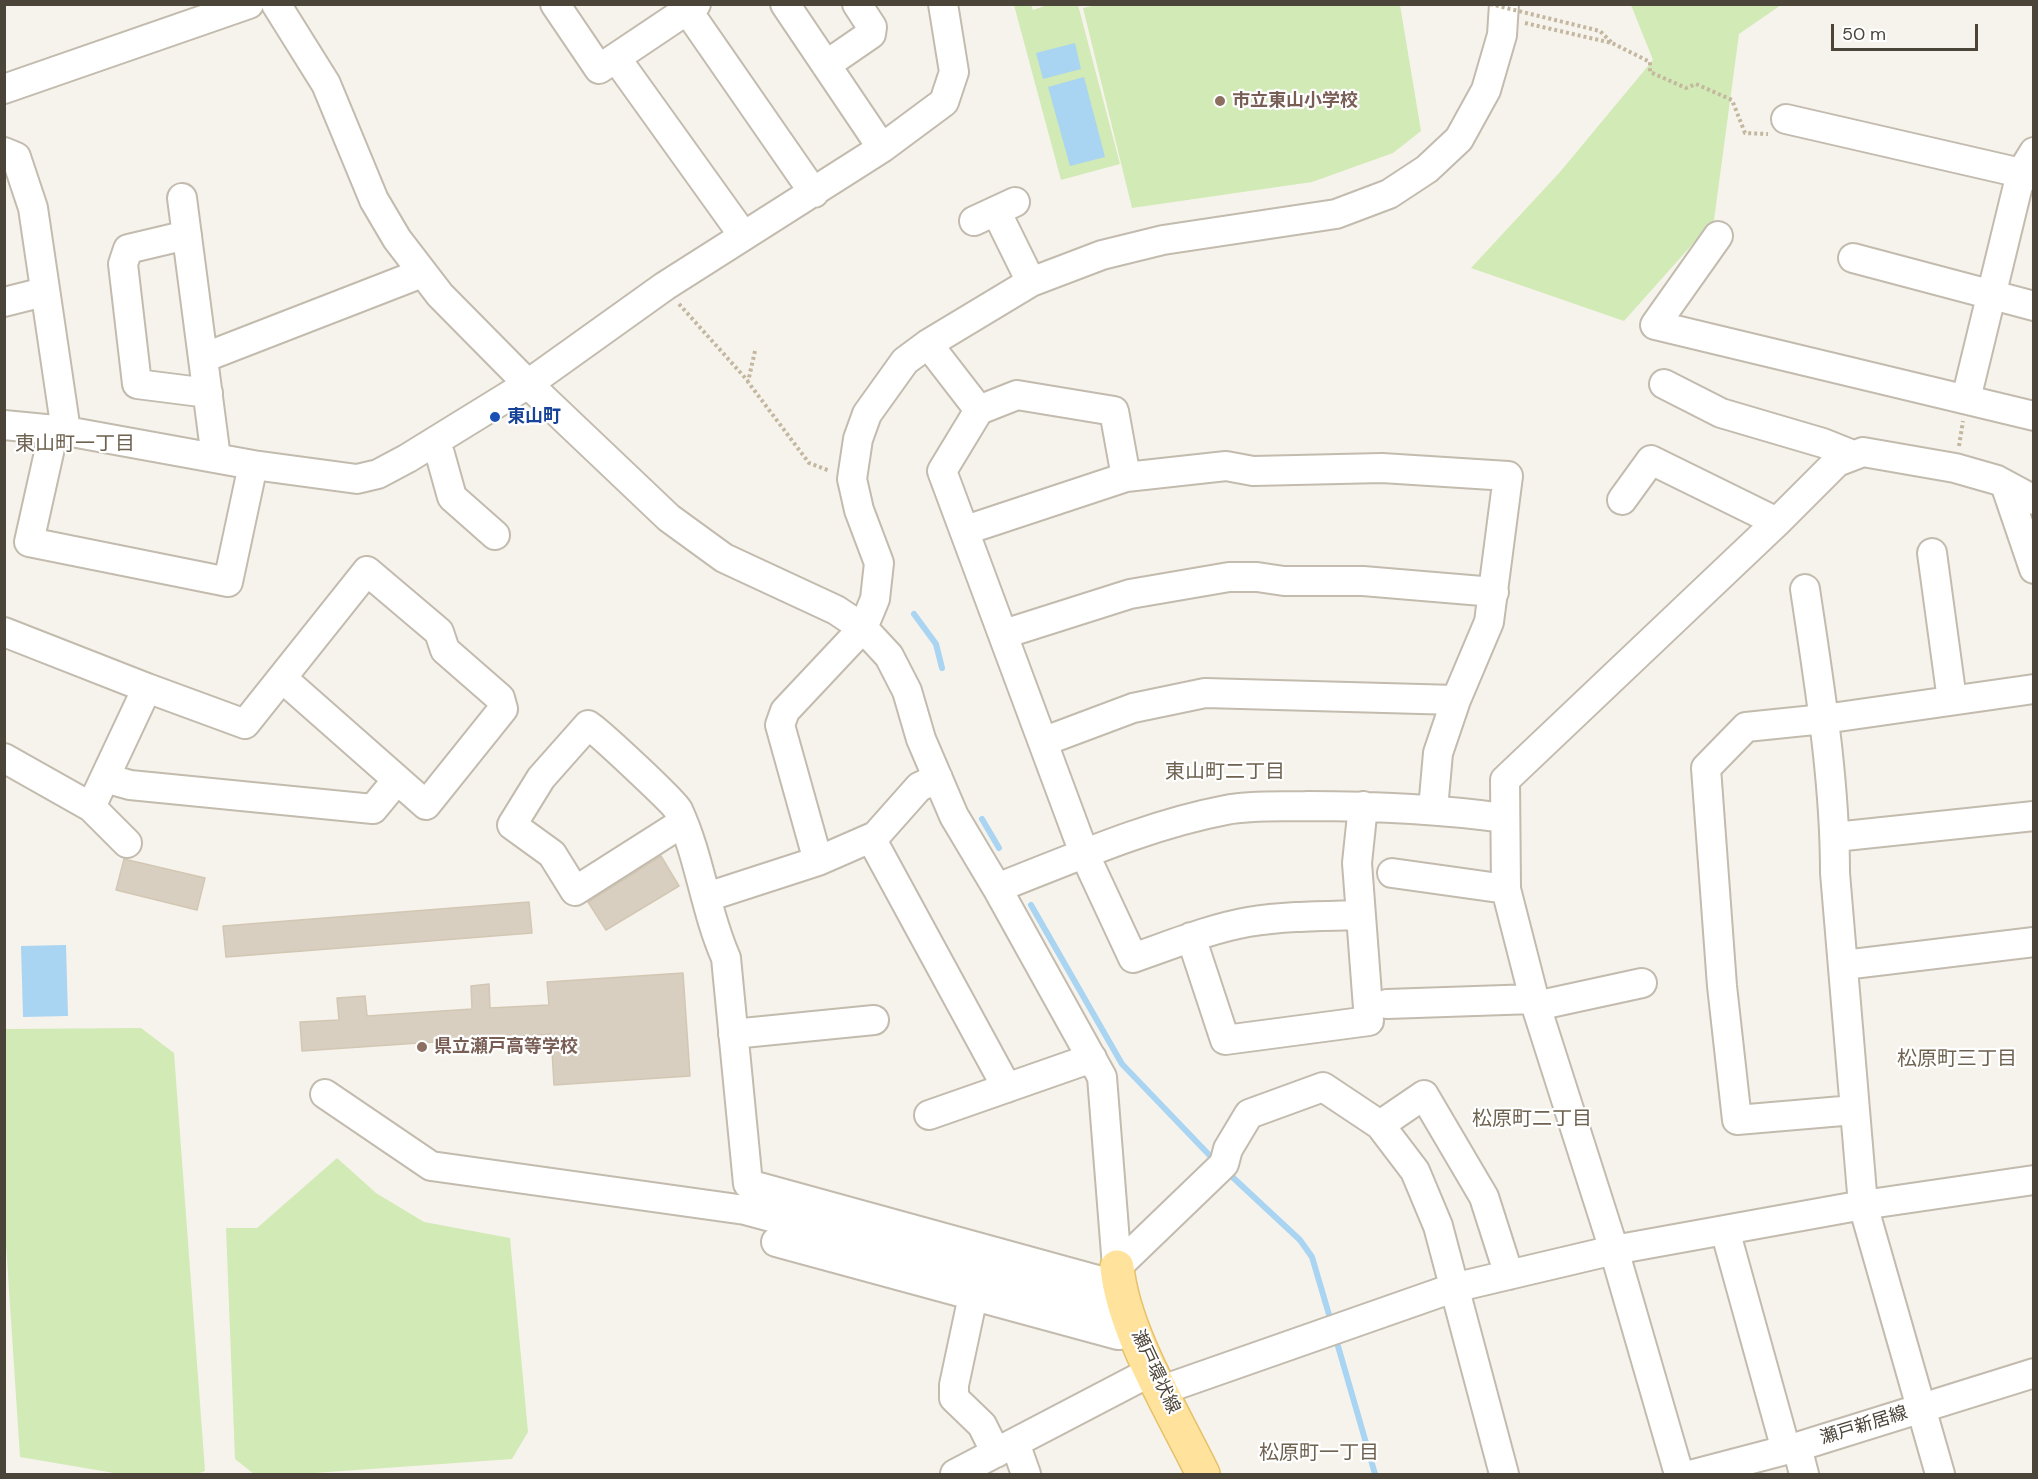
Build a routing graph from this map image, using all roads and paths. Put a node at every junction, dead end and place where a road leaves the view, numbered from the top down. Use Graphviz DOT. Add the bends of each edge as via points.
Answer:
graph roads {
  1 [pos="249,4"];
  2 [pos="276,4"];
  3 [pos="555,4"];
  4 [pos="785,4"];
  5 [pos="856,4"];
  6 [pos="943,4"];
  7 [pos="1490,4"];
  8 [pos="689,7"];
  9 [pos="1510,13"];
  10 [pos="1612,43"];
  11 [pos="616,58"];
  12 [pos="826,65"];
  13 [pos="4,89"];
  14 [pos="1786,119"];
  15 [pos="882,148"];
  16 [pos="4,152"];
  17 [pos="2030,167"];
  18 [pos="814,192"];
  19 [pos="182,198"];
  20 [pos="995,212"];
  21 [pos="187,235"];
  22 [pos="743,236"];
  23 [pos="1718,236"];
  24 [pos="1853,258"];
  25 [pos="422,273"];
  26 [pos="1031,282"];
  27 [pos="665,286"];
  28 [pos="44,292"];
  29 [pos="1993,296"];
  30 [pos="4,302"];
  31 [pos="2034,306"];
  32 [pos="928,344"];
  33 [pos="755,351"];
  34 [pos="203,358"];
  35 [pos="748,382"];
  36 [pos="528,384"];
  37 [pos="1664,384"];
  38 [pos="208,393"];
  39 [pos="1966,399"];
  40 [pos="979,410"];
  41 [pos="2034,416"];
  42 [pos="4,425"];
  43 [pos="60,430"];
  44 [pos="432,444"];
  45 [pos="1853,455"];
  46 [pos="216,458"];
  47 [pos="253,465"];
  48 [pos="1955,468"];
  49 [pos="1126,477"];
  50 [pos="852,479"];
  51 [pos="2006,487"];
  52 [pos="1622,500"];
  53 [pos="2034,500"];
  54 [pos="1777,522"];
  55 [pos="966,530"];
  56 [pos="495,535"];
  57 [pos="1932,554"];
  58 [pos="2034,569"];
  59 [pos="1805,590"];
  60 [pos="1494,592"];
  61 [pos="863,627"];
  62 [pos="4,632"];
  63 [pos="1004,634"];
  64 [pos="282,678"];
  65 [pos="147,688"];
  66 [pos="2034,689"];
  67 [pos="1456,700"];
  68 [pos="1952,700"];
  69 [pos="1824,719"];
  70 [pos="1045,741"];
  71 [pos="4,758"];
  72 [pos="105,778"];
  73 [pos="938,778"];
  74 [pos="397,780"];
  75 [pos="1363,806"];
  76 [pos="91,807"];
  77 [pos="1433,809"];
  78 [pos="2034,816"];
  79 [pos="1504,818"];
  80 [pos="682,823"];
  81 [pos="1835,837"];
  82 [pos="872,840"];
  83 [pos="127,843"];
  84 [pos="1084,853"];
  85 [pos="818,861"];
  86 [pos="1392,873"];
  87 [pos="997,888"];
  88 [pos="1506,889"];
  89 [pos="707,897"];
  90 [pos="1359,915"];
  91 [pos="1191,937"];
  92 [pos="2034,942"];
  93 [pos="1844,965"];
  94 [pos="1642,982"];
  95 [pos="1535,1002"];
  96 [pos="1387,1004"];
  97 [pos="874,1020"];
  98 [pos="733,1034"];
  99 [pos="1092,1058"];
  100 [pos="1007,1088"];
  101 [pos="325,1094"];
  102 [pos="1854,1110"];
  103 [pos="929,1115"];
  104 [pos="1380,1125"];
  105 [pos="2034,1180"];
  106 [pos="1863,1205"];
  107 [pos="1725,1230"];
  108 [pos="776,1242"];
  109 [pos="1614,1250"];
  110 [pos="1509,1275"];
  111 [pos="1453,1288"];
  112 [pos="972,1296"];
  113 [pos="1124,1298"];
  114 [pos="2034,1373"];
  115 [pos="1157,1380"];
  116 [pos="1922,1408"];
  117 [pos="1005,1448"];
  118 [pos="1792,1448"];
  119 [pos="955,1474"];
  120 [pos="1026,1474"];
  121 [pos="1203,1474"];
  122 [pos="1504,1474"];
  123 [pos="1679,1474"];
  124 [pos="1694,1474"];
  125 [pos="1804,1474"];
  126 [pos="1940,1474"];
  1 -- 13 [label="street"];
  2 -- 25 [label="street" via="326,84 374,200"];
  3 -- 11 [label="street" via="599,69"];
  4 -- 12 [label="street"];
  5 -- 12 [label="street" via="872,27 871,34"];
  6 -- 15 [label="street" via="954,72 947,95 944,102"];
  7 -- 10 [label="path, bridge" via="1600,31"];
  8 -- 11 [label="street"];
  8 -- 18 [label="street"];
  9 -- 10 [label="path"];
  9 -- 26 [label="street" via="1486,90 1459,139 1427,169 1389,194 1336,214 1163,240 1102,255"];
  10 -- 14 [label="path" via="1650,62 1650,72 1686,88 1696,84 1732,100 1745,133 1784,135"];
  11 -- 22 [label="street"];
  12 -- 15 [label="street"];
  14 -- 17 [label="street"];
  15 -- 18 [label="street"];
  16 -- 28 [label="street" via="16,158 33,208"];
  17 -- 29 [label="street"];
  18 -- 22 [label="street"];
  19 -- 21 [label="street"];
  20 -- 26 [label="street"];
  21 -- 34 [label="street"];
  21 -- 38 [label="street" via="128,249 123,264 136,384"];
  22 -- 27 [label="street"];
  23 -- 39 [label="street" via="1655,325"];
  24 -- 29 [label="street"];
  25 -- 34 [label="street"];
  25 -- 36 [label="street"];
  26 -- 32 [label="street"];
  27 -- 35 [label="path"];
  27 -- 36 [label="street"];
  28 -- 30 [label="street"];
  28 -- 43 [label="street"];
  29 -- 31 [label="street"];
  29 -- 39 [label="street"];
  32 -- 40 [label="street"];
  32 -- 50 [label="street" via="905,361 867,414 858,439"];
  33 -- 35 [label="path"];
  34 -- 38 [label="street"];
  35 -- 50 [label="path" via="809,463"];
  36 -- 44 [label="street"];
  36 -- 61 [label="street" via="669,518 724,558 836,610"];
  37 -- 45 [label="street" via="1721,413"];
  38 -- 46 [label="street"];
  39 -- 41 [label="street"];
  39 -- 48 [label="path"];
  40 -- 49 [label="street" via="1017,395 1114,411"];
  40 -- 55 [label="street" via="942,471"];
  42 -- 43 [label="street"];
  43 -- 46 [label="street"];
  43 -- 47 [label="street" via="30,542 228,582"];
  44 -- 47 [label="street" via="378,474 357,479"];
  44 -- 56 [label="street" via="440,454 452,497"];
  45 -- 48 [label="street" via="1863,452"];
  45 -- 54 [label="street" via="1837,462"];
  46 -- 47 [label="street"];
  48 -- 51 [label="street" via="1997,480"];
  49 -- 55 [label="street"];
  49 -- 60 [label="street" via="1226,466 1253,471 1382,468 1508,476"];
  50 -- 61 [label="street" via="879,563 875,599"];
  51 -- 53 [label="street"];
  51 -- 58 [label="street"];
  52 -- 54 [label="street" via="1651,460"];
  54 -- 79 [label="street" via="1505,780"];
  55 -- 63 [label="street"];
  57 -- 68 [label="street"];
  59 -- 69 [label="street"];
  60 -- 63 [label="street" via="1363,581 1228,577 1130,594"];
  60 -- 67 [label="street" via="1489,622"];
  61 -- 73 [label="street" via="889,656 907,692"];
  61 -- 85 [label="street" via="785,711 780,725"];
  62 -- 65 [label="street"];
  63 -- 70 [label="street"];
  64 -- 65 [label="street" via="245,724"];
  64 -- 74 [label="street"];
  64 -- 74 [label="street" via="367,571 439,632 445,650 500,698 503,709 426,805"];
  65 -- 72 [label="street"];
  66 -- 68 [label="street"];
  67 -- 70 [label="street" via="1205,693 1132,708"];
  67 -- 77 [label="street" via="1438,753"];
  68 -- 69 [label="street"];
  69 -- 81 [label="street"];
  69 -- 102 [label="street" via="1746,726 1706,768 1708,804 1737,1120"];
  70 -- 84 [label="street"];
  71 -- 76 [label="street"];
  72 -- 74 [label="street" via="130,785 373,809"];
  72 -- 76 [label="street"];
  73 -- 82 [label="street" via="919,787"];
  73 -- 87 [label="street" via="954,816"];
  75 -- 77 [label="street"];
  75 -- 84 [label="street" via="1228,810 1179,821"];
  75 -- 90 [label="street" via="1357,862"];
  76 -- 83 [label="street"];
  77 -- 79 [label="street"];
  78 -- 81 [label="street"];
  79 -- 88 [label="street"];
  80 -- 80 [label="street" via="575,891 552,854 512,825 541,778 588,725 677,808"];
  80 -- 89 [label="street"];
  81 -- 93 [label="street"];
  82 -- 85 [label="street" via="873,837"];
  82 -- 100 [label="street"];
  84 -- 87 [label="street"];
  84 -- 91 [label="street" via="1133,958"];
  85 -- 89 [label="street"];
  86 -- 88 [label="street"];
  87 -- 99 [label="street"];
  88 -- 95 [label="street"];
  89 -- 98 [label="street" via="726,958"];
  90 -- 91 [label="street" via="1258,921"];
  90 -- 91 [label="street" via="1369,1021 1358,1023 1225,1040"];
  92 -- 93 [label="street"];
  93 -- 102 [label="street"];
  94 -- 95 [label="street"];
  95 -- 96 [label="street"];
  95 -- 109 [label="street"];
  97 -- 98 [label="street"];
  98 -- 113 [label="street" via="748,1184"];
  99 -- 100 [label="street"];
  99 -- 113 [label="street" via="1102,1077"];
  100 -- 103 [label="street"];
  101 -- 113 [label="street" via="431,1166 745,1210 1091,1303"];
  102 -- 106 [label="street"];
  104 -- 110 [label="street" via="1424,1095 1484,1197"];
  104 -- 111 [label="street" via="1415,1171 1438,1226"];
  104 -- 113 [label="street" via="1323,1087 1249,1114 1219,1169"];
  105 -- 106 [label="street"];
  106 -- 107 [label="street"];
  106 -- 116 [label="street"];
  107 -- 109 [label="street"];
  107 -- 118 [label="street"];
  108 -- 112 [label="street"];
  109 -- 110 [label="street"];
  109 -- 123 [label="street"];
  110 -- 111 [label="street"];
  111 -- 115 [label="street"];
  111 -- 122 [label="street"];
  112 -- 113 [label="street" via="1118,1335"];
  112 -- 117 [label="street" via="954,1398"];
  113 -- 115 [label="main road, 瀬戸環状線"];
  114 -- 116 [label="street, 瀬戸新居線"];
  115 -- 117 [label="street"];
  115 -- 121 [label="main road, 瀬戸環状線"];
  116 -- 118 [label="street, 瀬戸新居線"];
  116 -- 126 [label="street"];
  117 -- 119 [label="street"];
  117 -- 120 [label="street"];
  118 -- 124 [label="street, 瀬戸新居線"];
  118 -- 125 [label="street"];
}
